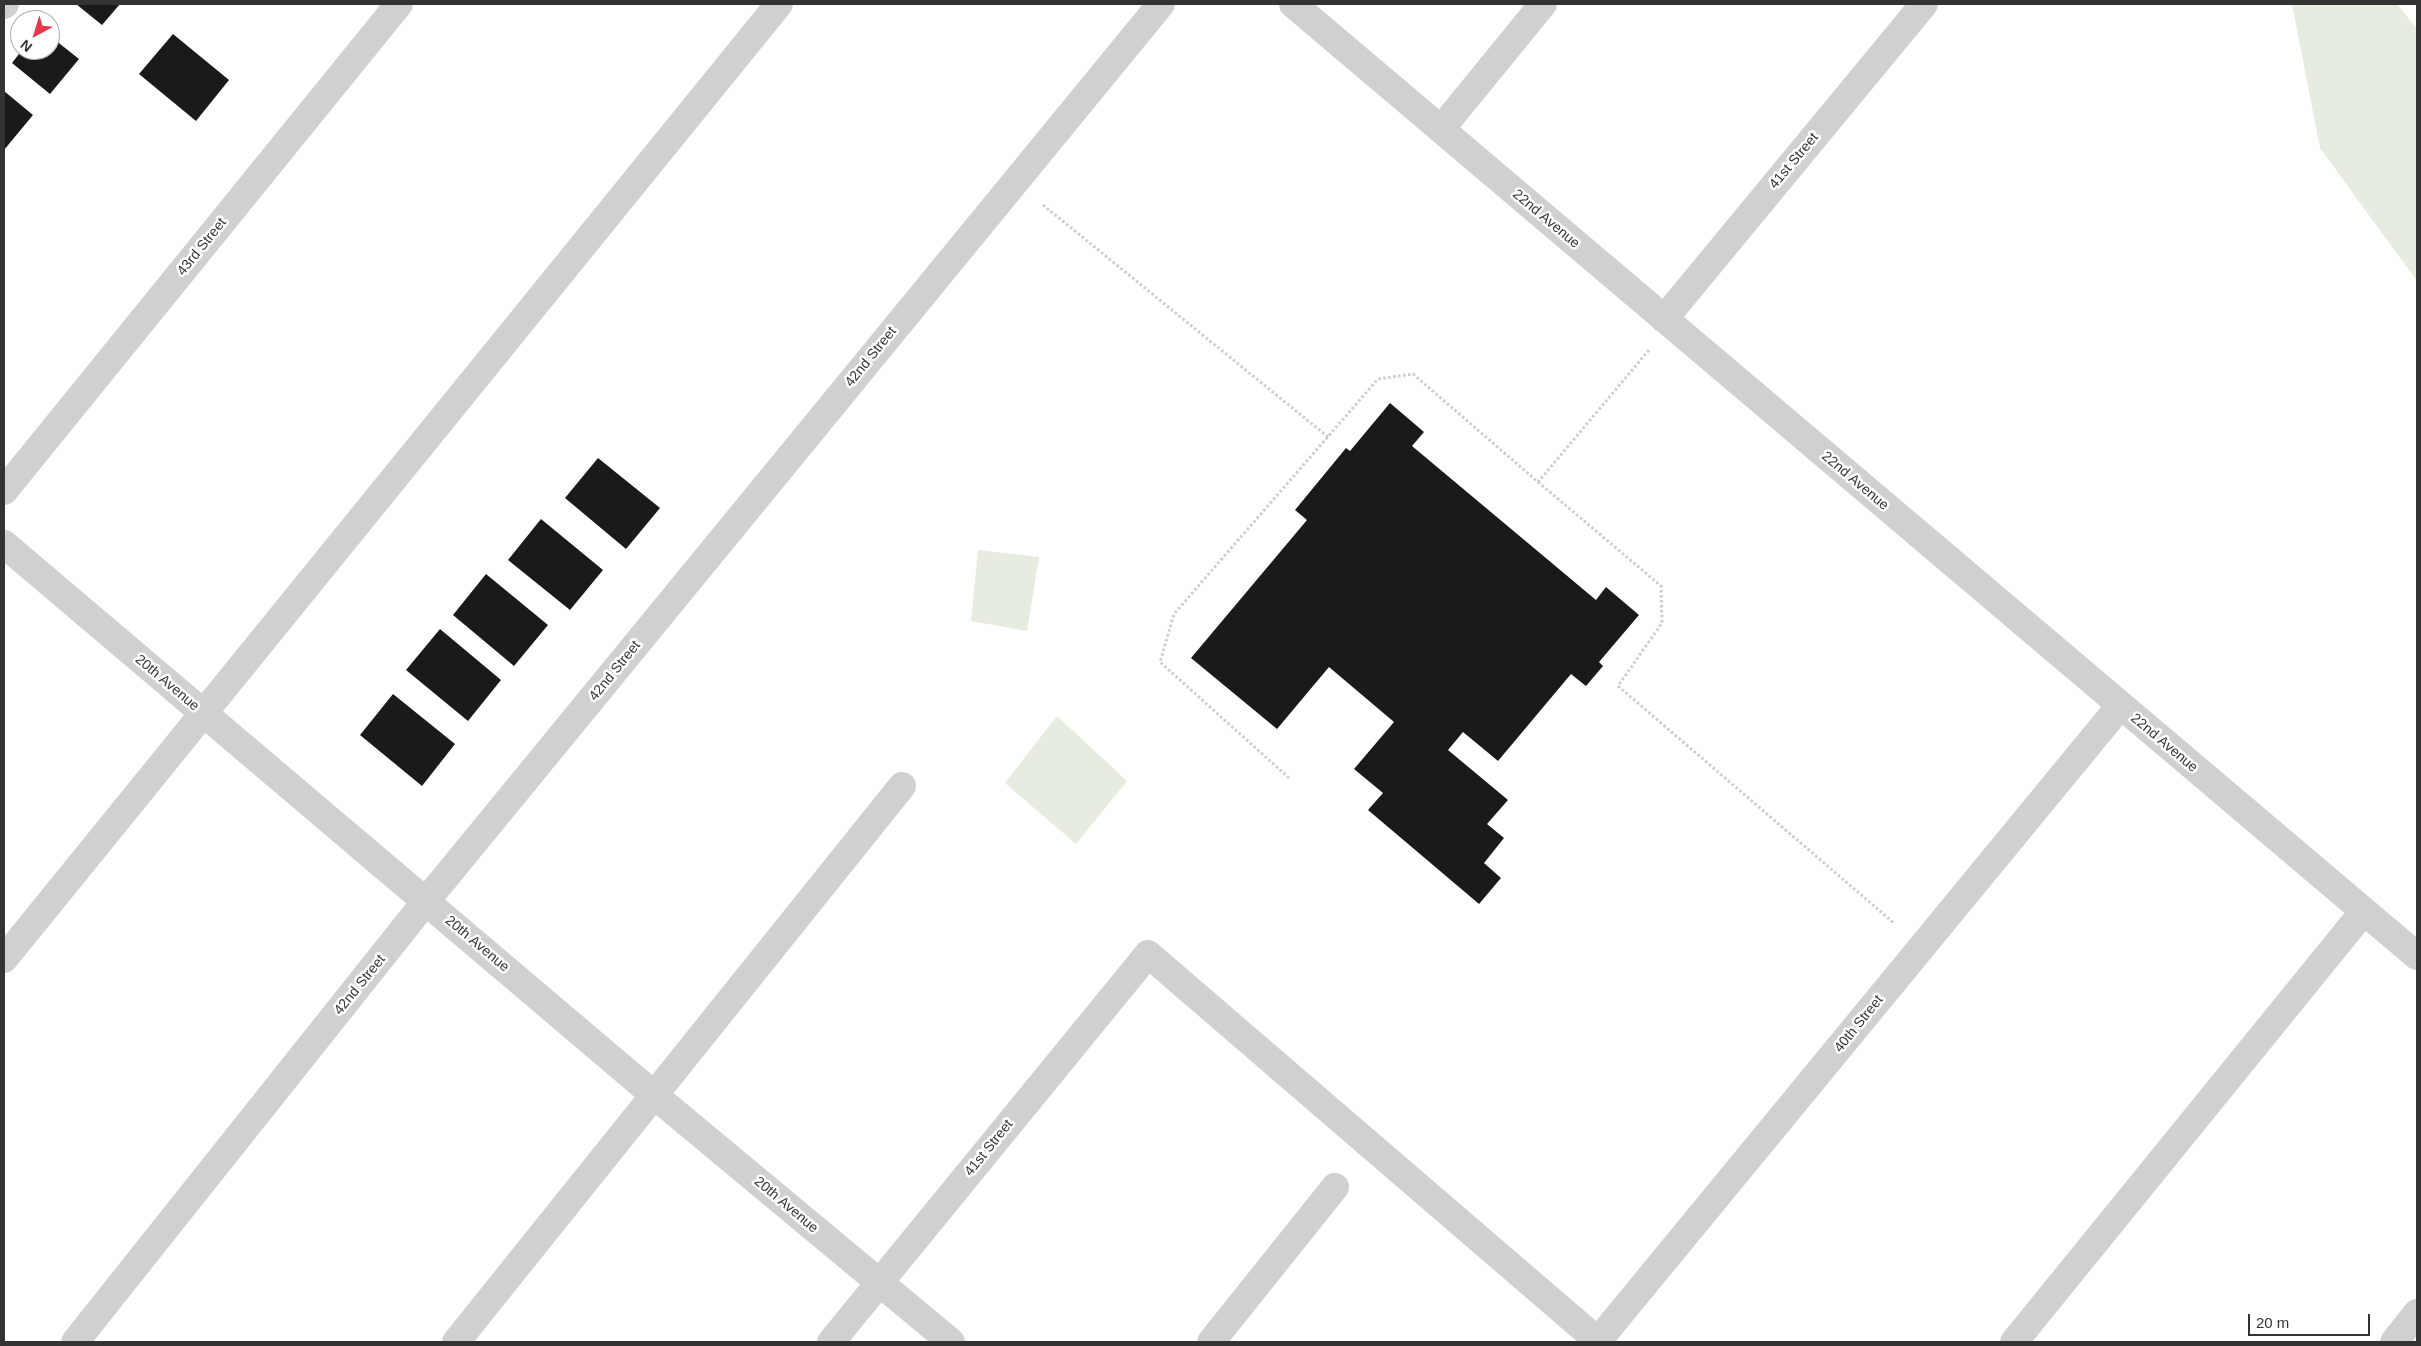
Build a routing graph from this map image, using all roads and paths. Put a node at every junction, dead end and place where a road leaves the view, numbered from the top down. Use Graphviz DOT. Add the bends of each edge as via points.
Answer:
graph roads {
  1 [pos="399,4"];
  2 [pos="779,4"];
  3 [pos="1161,4"];
  4 [pos="1293,4"];
  5 [pos="1543,4"];
  6 [pos="1924,4"];
  7 [pos="1441,130"];
  8 [pos="1016,181"];
  9 [pos="1660,316"];
  10 [pos="1328,437"];
  11 [pos="1538,482"];
  12 [pos="4,490"];
  13 [pos="4,544"];
  14 [pos="2120,706"];
  15 [pos="203,713"];
  16 [pos="1289,778"];
  17 [pos="902,786"];
  18 [pos="426,902"];
  19 [pos="2364,911"];
  20 [pos="1922,947"];
  21 [pos="2417,956"];
  22 [pos="4,959"];
  23 [pos="654,1095"];
  24 [pos="1335,1188"];
  25 [pos="878,1282"];
  26 [pos="2417,1313"];
  27 [pos="74,1342"];
  28 [pos="456,1342"];
  29 [pos="830,1342"];
  30 [pos="950,1342"];
  31 [pos="1211,1342"];
  32 [pos="1598,1342"];
  33 [pos="2014,1342"];
  34 [pos="2394,1342"];
  1 -- 12 [label="street, 43rd Street"];
  2 -- 15 [label="street"];
  3 -- 8 [label="street, 42nd Street"];
  4 -- 7 [label="street, 22nd Avenue"];
  5 -- 7 [label="street"];
  6 -- 9 [label="street, 41st Street"];
  7 -- 9 [label="street, 22nd Avenue"];
  8 -- 10 [label="path"];
  8 -- 18 [label="street, 42nd Street"];
  9 -- 11 [label="path" via="1650,348"];
  9 -- 14 [label="street, 22nd Avenue"];
  10 -- 11 [label="path" via="1378,379 1413,374"];
  10 -- 16 [label="path" via="1174,614 1160,662"];
  11 -- 20 [label="path" via="1661,586 1662,623 1618,686"];
  13 -- 15 [label="street, 20th Avenue"];
  14 -- 19 [label="street, 22nd Avenue"];
  14 -- 20 [label="street, 40th Street"];
  15 -- 18 [label="street, 20th Avenue"];
  15 -- 22 [label="street"];
  17 -- 23 [label="street"];
  18 -- 23 [label="street, 20th Avenue"];
  18 -- 27 [label="street, 42nd Street"];
  19 -- 21 [label="street, 22nd Avenue"];
  19 -- 33 [label="street"];
  20 -- 32 [label="street, 40th Street"];
  23 -- 25 [label="street, 20th Avenue"];
  23 -- 28 [label="street"];
  24 -- 31 [label="street"];
  25 -- 29 [label="street, 41st Street"];
  25 -- 30 [label="street, 20th Avenue"];
  25 -- 32 [label="street, 41st Street" via="1148,954"];
  26 -- 34 [label="street"];
}
